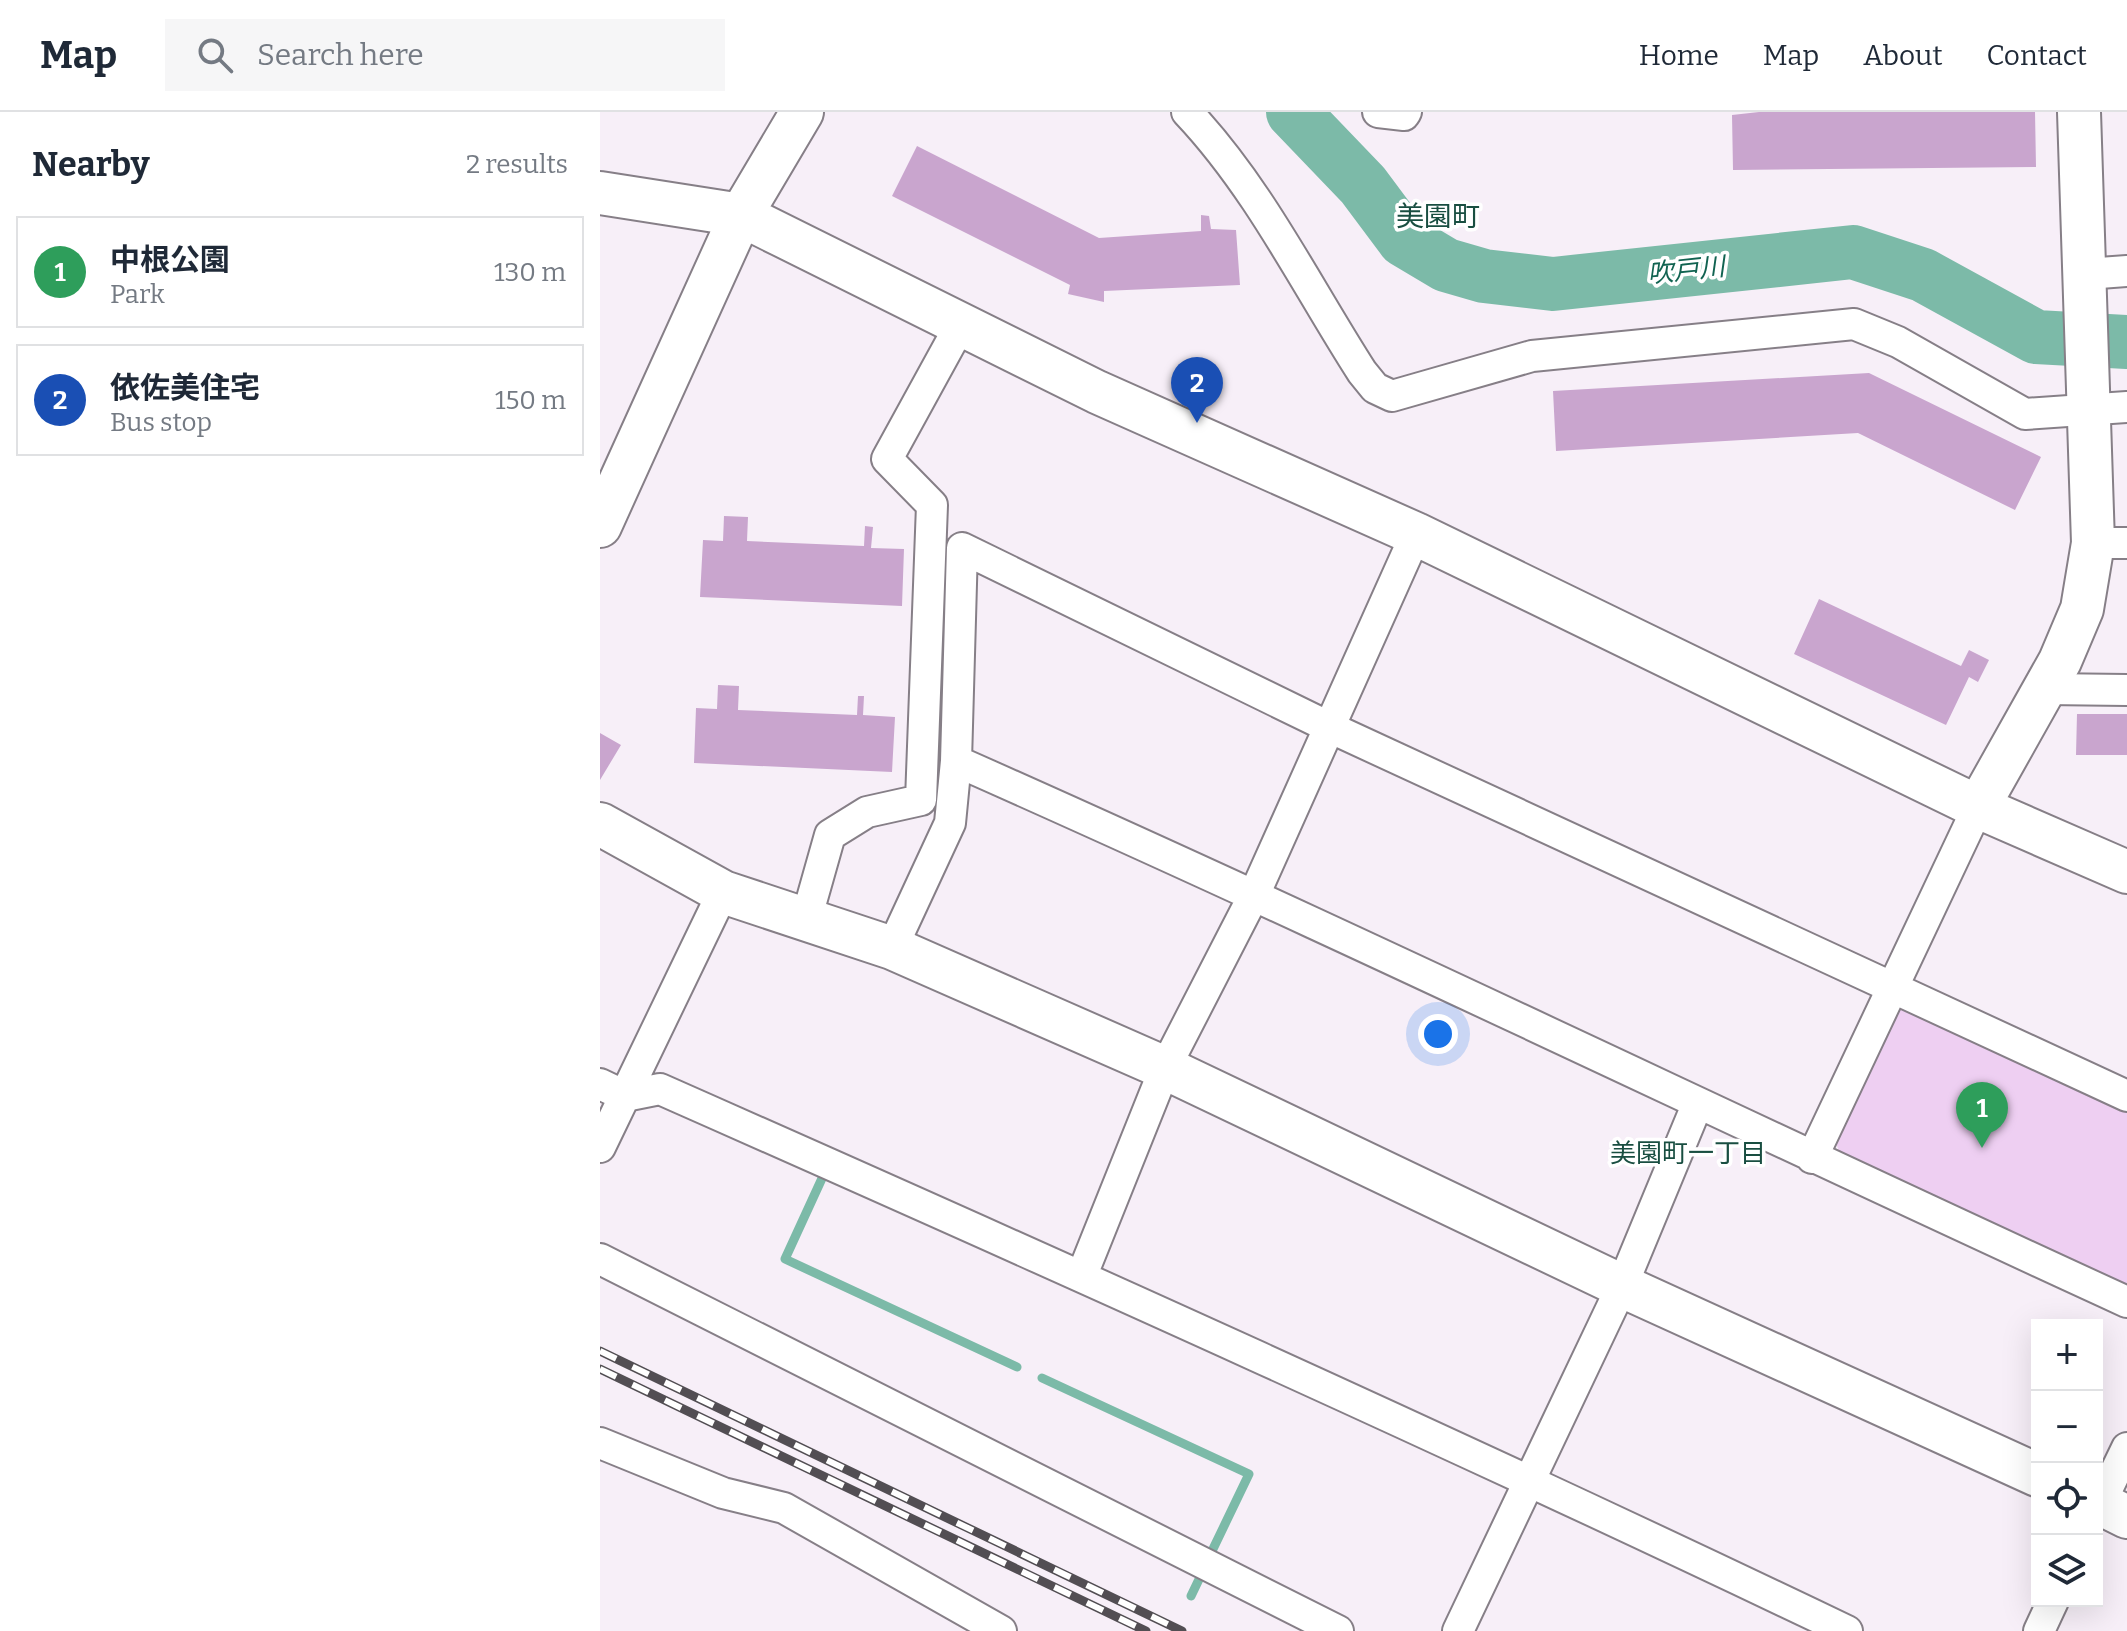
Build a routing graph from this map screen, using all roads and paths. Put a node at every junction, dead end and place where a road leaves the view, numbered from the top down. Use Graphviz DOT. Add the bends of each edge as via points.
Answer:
graph roads {
  1 [pos="802,112"];
  2 [pos="1187,112"];
  3 [pos="1378,112"];
  4 [pos="1406,112"];
  5 [pos="2079,112"];
  6 [pos="600,193"];
  7 [pos="741,215"];
  8 [pos="2127,271"];
  9 [pos="2086,274"];
  10 [pos="961,324"];
  11 [pos="2108,409"];
  12 [pos="600,526"];
  13 [pos="1416,534"];
  14 [pos="2110,543"];
  15 [pos="2045,689"];
  16 [pos="2127,690"];
  17 [pos="1329,727"];
  18 [pos="956,761"];
  19 [pos="1978,807"];
  20 [pos="600,824"];
  21 [pos="2127,872"];
  22 [pos="723,892"];
  23 [pos="1255,893"];
  24 [pos="806,920"];
  25 [pos="892,948"];
  26 [pos="1893,986"];
  27 [pos="1165,1068"];
  28 [pos="612,1090"];
  29 [pos="2127,1096"];
  30 [pos="1697,1105"];
  31 [pos="600,1147"];
  32 [pos="1812,1158"];
  33 [pos="600,1259"];
  34 [pos="1082,1275"];
  35 [pos="1622,1286"];
  36 [pos="2127,1302"];
  37 [pos="600,1443"];
  38 [pos="2127,1448"];
  39 [pos="2031,1472"];
  40 [pos="1528,1479"];
  41 [pos="2105,1508"];
  42 [pos="2050,1607"];
  43 [pos="1001,1631"];
  44 [pos="1338,1631"];
  45 [pos="1458,1631"];
  46 [pos="1847,1631"];
  47 [pos="2039,1631"];
  1 -- 7 [label="street"];
  2 -- 11 [label="street" via="1272,223 1362,372 1375,388 1392,396 1532,356 1854,324 1898,342 2025,414"];
  3 -- 4 [label="street"];
  5 -- 9 [label="street"];
  6 -- 7 [label="street"];
  7 -- 10 [label="street"];
  7 -- 12 [label="street"];
  8 -- 9 [label="street"];
  9 -- 11 [label="street"];
  10 -- 13 [label="street" via="1097,392"];
  10 -- 24 [label="street" via="887,459 932,505 921,800 867,812 830,835"];
  11 -- 14 [label="street"];
  13 -- 17 [label="street"];
  13 -- 19 [label="street"];
  14 -- 15 [label="street"];
  15 -- 16 [label="street"];
  15 -- 19 [label="street"];
  17 -- 18 [label="street" via="962,548"];
  17 -- 23 [label="street"];
  17 -- 26 [label="street"];
  18 -- 23 [label="street"];
  18 -- 25 [label="street" via="950,823"];
  19 -- 21 [label="street"];
  19 -- 26 [label="street"];
  20 -- 22 [label="street"];
  22 -- 24 [label="street"];
  22 -- 28 [label="street"];
  23 -- 27 [label="street"];
  23 -- 30 [label="street"];
  24 -- 25 [label="street"];
  25 -- 27 [label="street"];
  26 -- 29 [label="street"];
  26 -- 32 [label="street"];
  27 -- 34 [label="street"];
  27 -- 35 [label="street"];
  28 -- 31 [label="street"];
  28 -- 34 [label="street" via="660,1089"];
  30 -- 32 [label="street"];
  30 -- 35 [label="street"];
  32 -- 36 [label="street"];
  33 -- 44 [label="street"];
  34 -- 40 [label="street"];
  35 -- 39 [label="street"];
  35 -- 40 [label="street"];
  37 -- 43 [label="street" via="723,1493 784,1508"];
  38 -- 41 [label="street"];
  40 -- 45 [label="street"];
  40 -- 46 [label="street"];
  42 -- 47 [label="street"];
}
